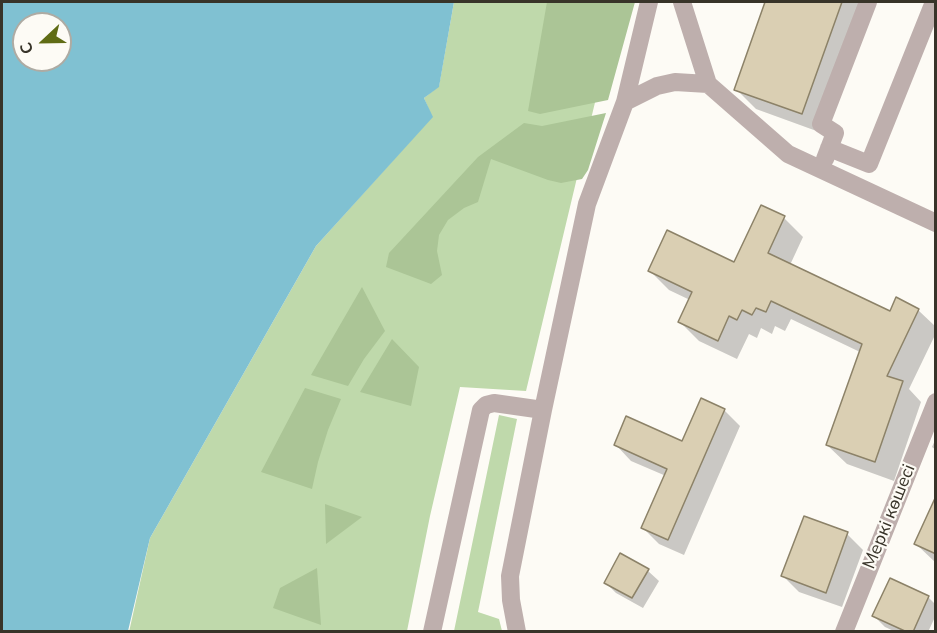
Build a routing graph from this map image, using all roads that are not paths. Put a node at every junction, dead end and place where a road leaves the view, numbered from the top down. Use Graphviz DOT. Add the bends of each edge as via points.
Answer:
graph roads {
  1 [pos="649,2"];
  2 [pos="682,2"];
  3 [pos="868,2"];
  4 [pos="934,2"];
  5 [pos="708,84"];
  6 [pos="625,102"];
  7 [pos="829,148"];
  8 [pos="821,169"];
  9 [pos="936,223"];
  10 [pos="936,402"];
  11 [pos="543,411"];
  12 [pos="432,632"];
  13 [pos="517,632"];
  14 [pos="844,632"];
  1 -- 6 [label="street"];
  2 -- 5 [label="street"];
  3 -- 7 [label="street" via="821,124 835,133"];
  4 -- 7 [label="street" via="869,164"];
  5 -- 6 [label="street" via="675,82"];
  5 -- 8 [label="street" via="788,154"];
  6 -- 11 [label="street" via="587,204"];
  7 -- 8 [label="street"];
  8 -- 9 [label="street"];
  10 -- 14 [label="street, Меркі көшесі"];
  11 -- 12 [label="street" via="494,403 481,410"];
  11 -- 13 [label="street" via="510,576"];
}
